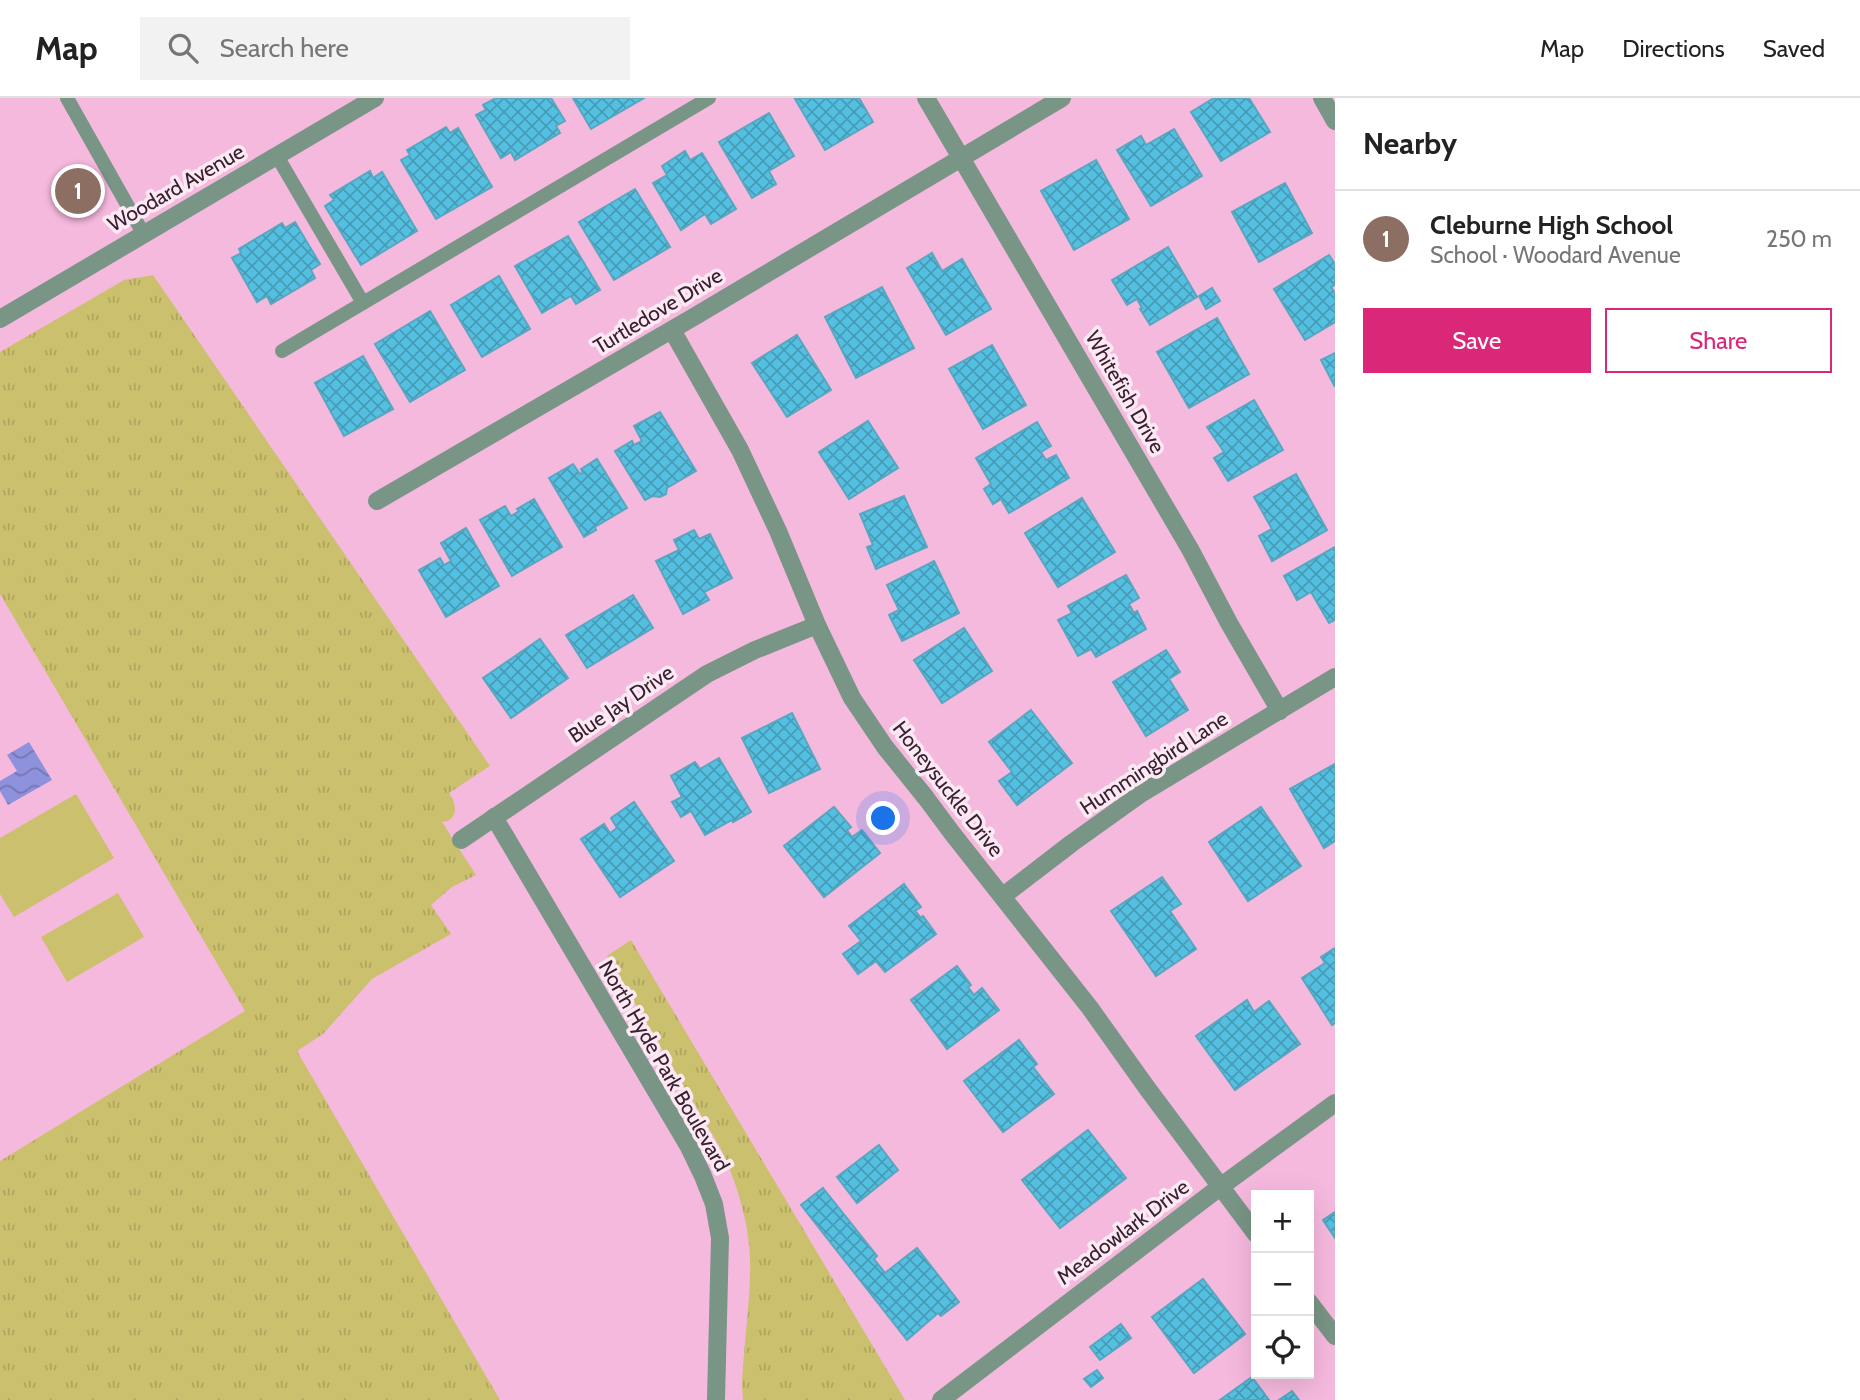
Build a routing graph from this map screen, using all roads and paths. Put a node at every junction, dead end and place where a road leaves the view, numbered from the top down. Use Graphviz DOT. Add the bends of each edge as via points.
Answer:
graph roads {
  1 [pos="67,98"];
  2 [pos="375,98"];
  3 [pos="709,98"];
  4 [pos="926,98"];
  5 [pos="1062,98"];
  6 [pos="1322,98"];
  7 [pos="1335,121"];
  8 [pos="277,156"];
  9 [pos="961,157"];
  10 [pos="143,233"];
  11 [pos="363,303"];
  12 [pos="0,319"];
  13 [pos="672,330"];
  14 [pos="282,351"];
  15 [pos="377,501"];
  16 [pos="817,625"];
  17 [pos="1335,677"];
  18 [pos="1280,710"];
  19 [pos="494,817"];
  20 [pos="461,840"];
  21 [pos="1003,896"];
  22 [pos="1335,1103"];
  23 [pos="1220,1187"];
  24 [pos="1251,1227"];
  25 [pos="1314,1309"];
  26 [pos="1335,1336"];
  27 [pos="716,1400"];
  28 [pos="941,1400"];
  1 -- 10 [label="lane"];
  2 -- 8 [label="street, Woodard Avenue"];
  3 -- 11 [label="lane"];
  4 -- 9 [label="street, Whitefish Drive"];
  5 -- 9 [label="street, Turtledove Drive"];
  6 -- 7 [label="street"];
  8 -- 10 [label="street, Woodard Avenue"];
  8 -- 11 [label="lane"];
  9 -- 13 [label="street, Turtledove Drive"];
  9 -- 18 [label="street, Whitefish Drive"];
  10 -- 12 [label="street, Woodard Avenue"];
  11 -- 14 [label="lane"];
  13 -- 15 [label="street, Turtledove Drive"];
  13 -- 16 [label="street, Honeysuckle Drive" via="740,450"];
  16 -- 19 [label="street, Blue Jay Drive" via="707,674"];
  16 -- 21 [label="street, Honeysuckle Drive" via="852,698 879,739"];
  17 -- 18 [label="street, Hummingbird Lane"];
  18 -- 21 [label="street, Hummingbird Lane" via="1142,793"];
  19 -- 20 [label="street, Blue Jay Drive"];
  19 -- 27 [label="street, North Hyde Park Boulevard" via="689,1147 714,1204 720,1238"];
  21 -- 23 [label="street, Honeysuckle Drive"];
  22 -- 23 [label="street, Meadowlark Drive"];
  23 -- 24 [label="street, Honeysuckle Drive"];
  23 -- 28 [label="street, Meadowlark Drive"];
  25 -- 26 [label="street"];
}
